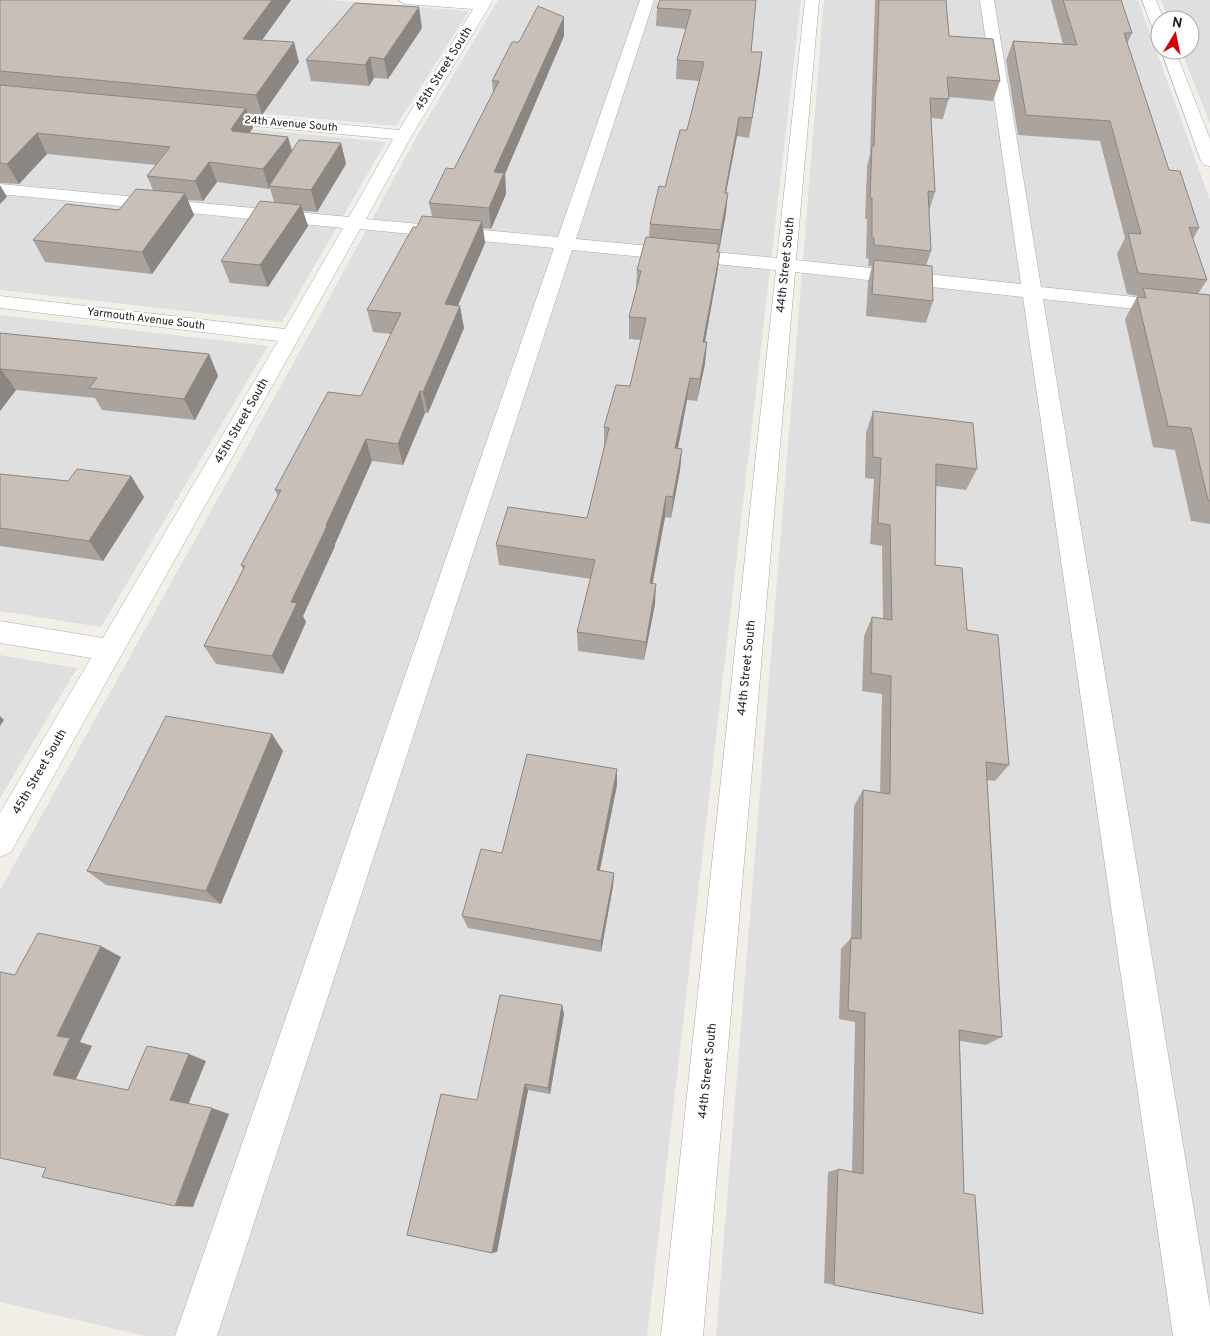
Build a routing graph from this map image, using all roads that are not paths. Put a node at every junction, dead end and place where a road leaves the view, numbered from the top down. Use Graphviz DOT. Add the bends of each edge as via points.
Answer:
graph roads {
  1 [pos="405,0"];
  2 [pos="647,0"];
  3 [pos="812,0"];
  4 [pos="987,0"];
  5 [pos="485,3"];
  6 [pos="1172,60"];
  7 [pos="197,116"];
  8 [pos="404,135"];
  9 [pos="1210,161"];
  10 [pos="0,189"];
  11 [pos="354,224"];
  12 [pos="565,245"];
  13 [pos="786,266"];
  14 [pos="1032,292"];
  15 [pos="0,302"];
  16 [pos="1210,311"];
  17 [pos="292,336"];
  18 [pos="0,632"];
  19 [pos="110,650"];
  20 [pos="0,842"];
  21 [pos="196,1336"];
  22 [pos="682,1336"];
  23 [pos="1194,1336"];
  1 -- 5 [label="street"];
  2 -- 12 [label="street"];
  3 -- 13 [label="street, 44th Street South"];
  4 -- 14 [label="street"];
  5 -- 8 [label="street, 45th Street South"];
  6 -- 9 [label="street"];
  7 -- 8 [label="street, 24th Avenue South"];
  8 -- 11 [label="street, 45th Street South"];
  10 -- 11 [label="street"];
  11 -- 12 [label="street"];
  11 -- 17 [label="street, 45th Street South"];
  12 -- 13 [label="street"];
  12 -- 21 [label="street"];
  13 -- 14 [label="street"];
  13 -- 22 [label="street, 44th Street South"];
  14 -- 16 [label="street"];
  14 -- 23 [label="street"];
  15 -- 17 [label="street, Yarmouth Avenue South"];
  17 -- 19 [label="street, 45th Street South"];
  18 -- 19 [label="street"];
  19 -- 20 [label="street, 45th Street South"];
}
